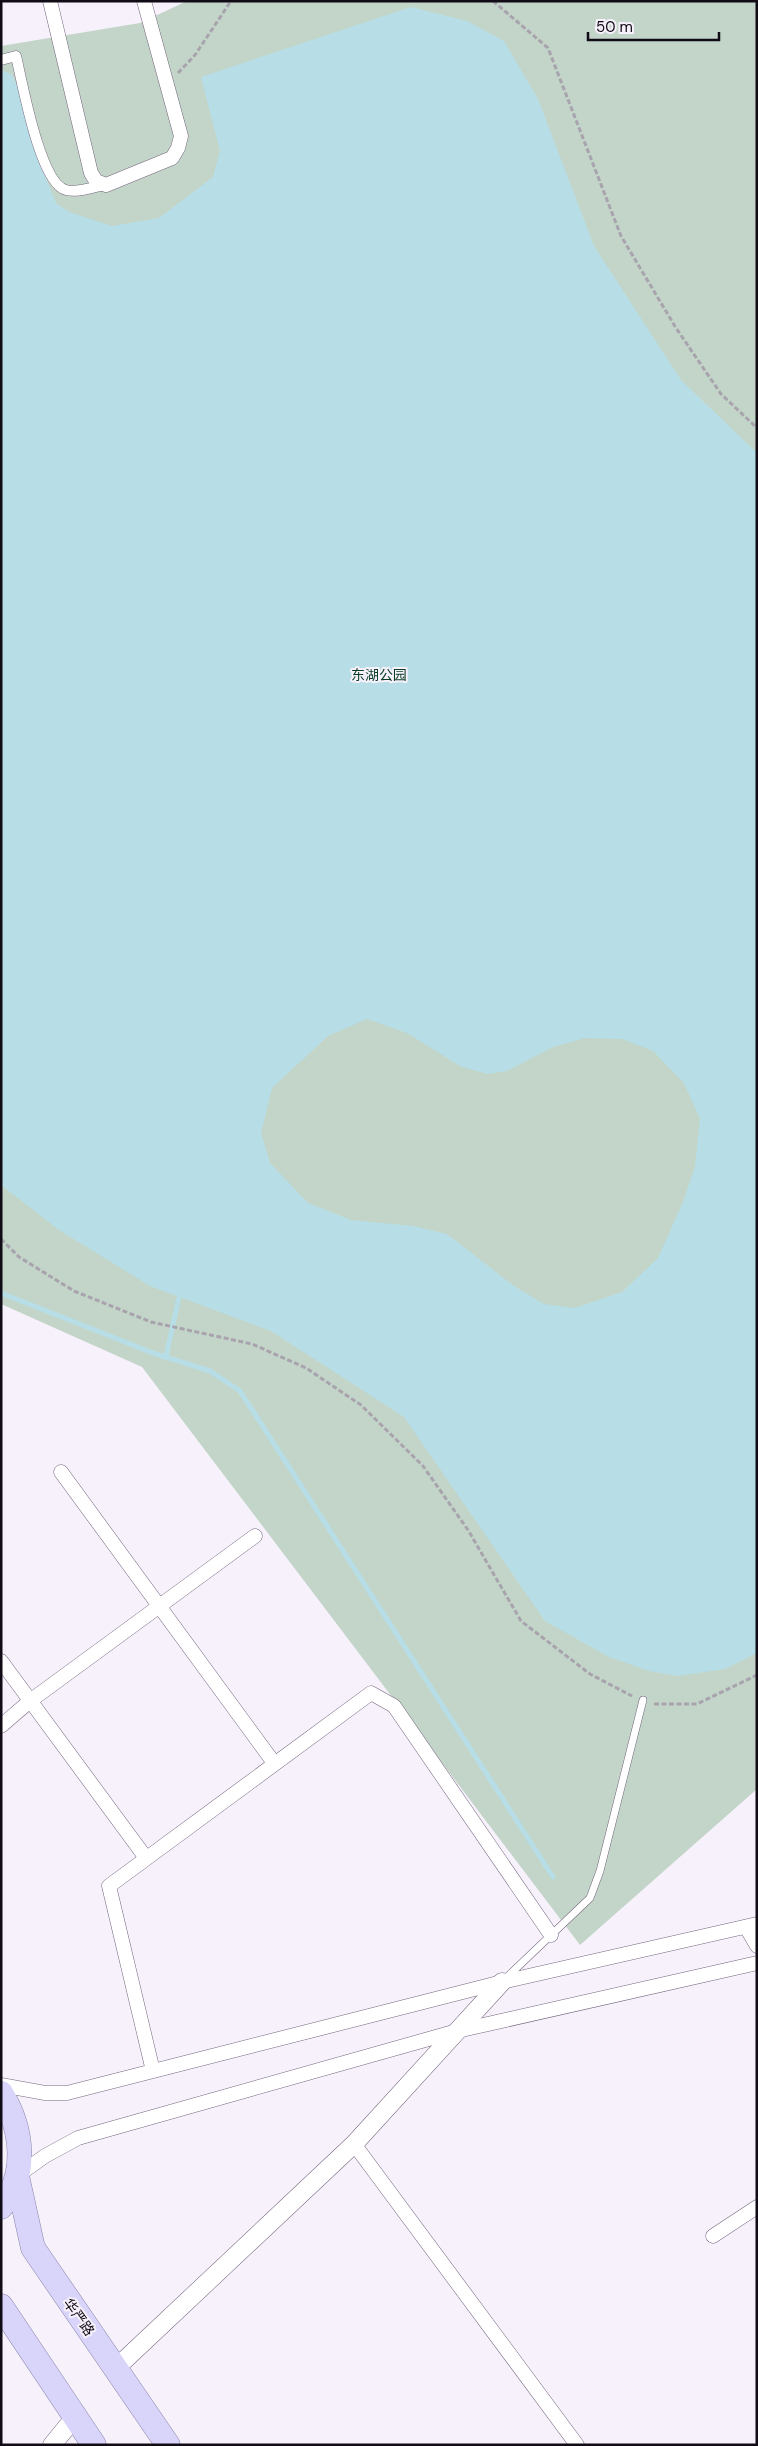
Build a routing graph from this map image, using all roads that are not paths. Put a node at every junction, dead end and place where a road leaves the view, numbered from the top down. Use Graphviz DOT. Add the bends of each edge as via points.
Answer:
graph roads {
  1 [pos="50,1"];
  2 [pos="144,1"];
  3 [pos="1,60"];
  4 [pos="106,185"];
  5 [pos="61,1472"];
  6 [pos="255,1536"];
  7 [pos="159,1606"];
  8 [pos="1,1661"];
  9 [pos="643,1700"];
  10 [pos="30,1701"];
  11 [pos="1,1726"];
  12 [pos="274,1763"];
  13 [pos="146,1858"];
  14 [pos="751,1926"];
  15 [pos="551,1935"];
  16 [pos="757,1946"];
  17 [pos="757,1963"];
  18 [pos="502,1982"];
  19 [pos="457,2031"];
  20 [pos="152,2071"];
  21 [pos="1,2085"];
  22 [pos="1,2093"];
  23 [pos="354,2144"];
  24 [pos="17,2176"];
  25 [pos="1,2206"];
  26 [pos="757,2207"];
  27 [pos="713,2236"];
  28 [pos="1,2306"];
  29 [pos="115,2369"];
  30 [pos="75,2417"];
  31 [pos="52,2445"];
  32 [pos="94,2445"];
  33 [pos="168,2445"];
  34 [pos="577,2445"];
  1 -- 4 [label="street" via="91,173 96,181"];
  2 -- 4 [label="street" via="181,136 172,158"];
  3 -- 4 [label="street" via="16,56 39,152 58,185 70,191"];
  5 -- 7 [label="street"];
  6 -- 7 [label="street"];
  7 -- 10 [label="street"];
  7 -- 12 [label="street"];
  8 -- 10 [label="street"];
  9 -- 15 [label="lane" via="600,1872 590,1898"];
  10 -- 11 [label="street"];
  10 -- 13 [label="street"];
  12 -- 13 [label="street"];
  12 -- 15 [label="street" via="371,1693 394,1706"];
  13 -- 20 [label="street" via="109,1886"];
  14 -- 16 [label="street"];
  14 -- 18 [label="street"];
  15 -- 18 [label="lane"];
  17 -- 19 [label="street"];
  18 -- 19 [label="street"];
  18 -- 20 [label="street"];
  19 -- 23 [label="street"];
  19 -- 24 [label="street" via="78,2138"];
  20 -- 21 [label="street" via="68,2093 45,2093"];
  22 -- 24 [label="highway" via="13,2112 20,2143"];
  23 -- 29 [label="street"];
  23 -- 34 [label="street"];
  24 -- 25 [label="highway"];
  24 -- 29 [label="highway, 华严路" via="33,2248"];
  26 -- 27 [label="street"];
  28 -- 30 [label="highway"];
  29 -- 33 [label="highway, 华严路"];
  30 -- 31 [label="street"];
  30 -- 32 [label="highway"];
}
